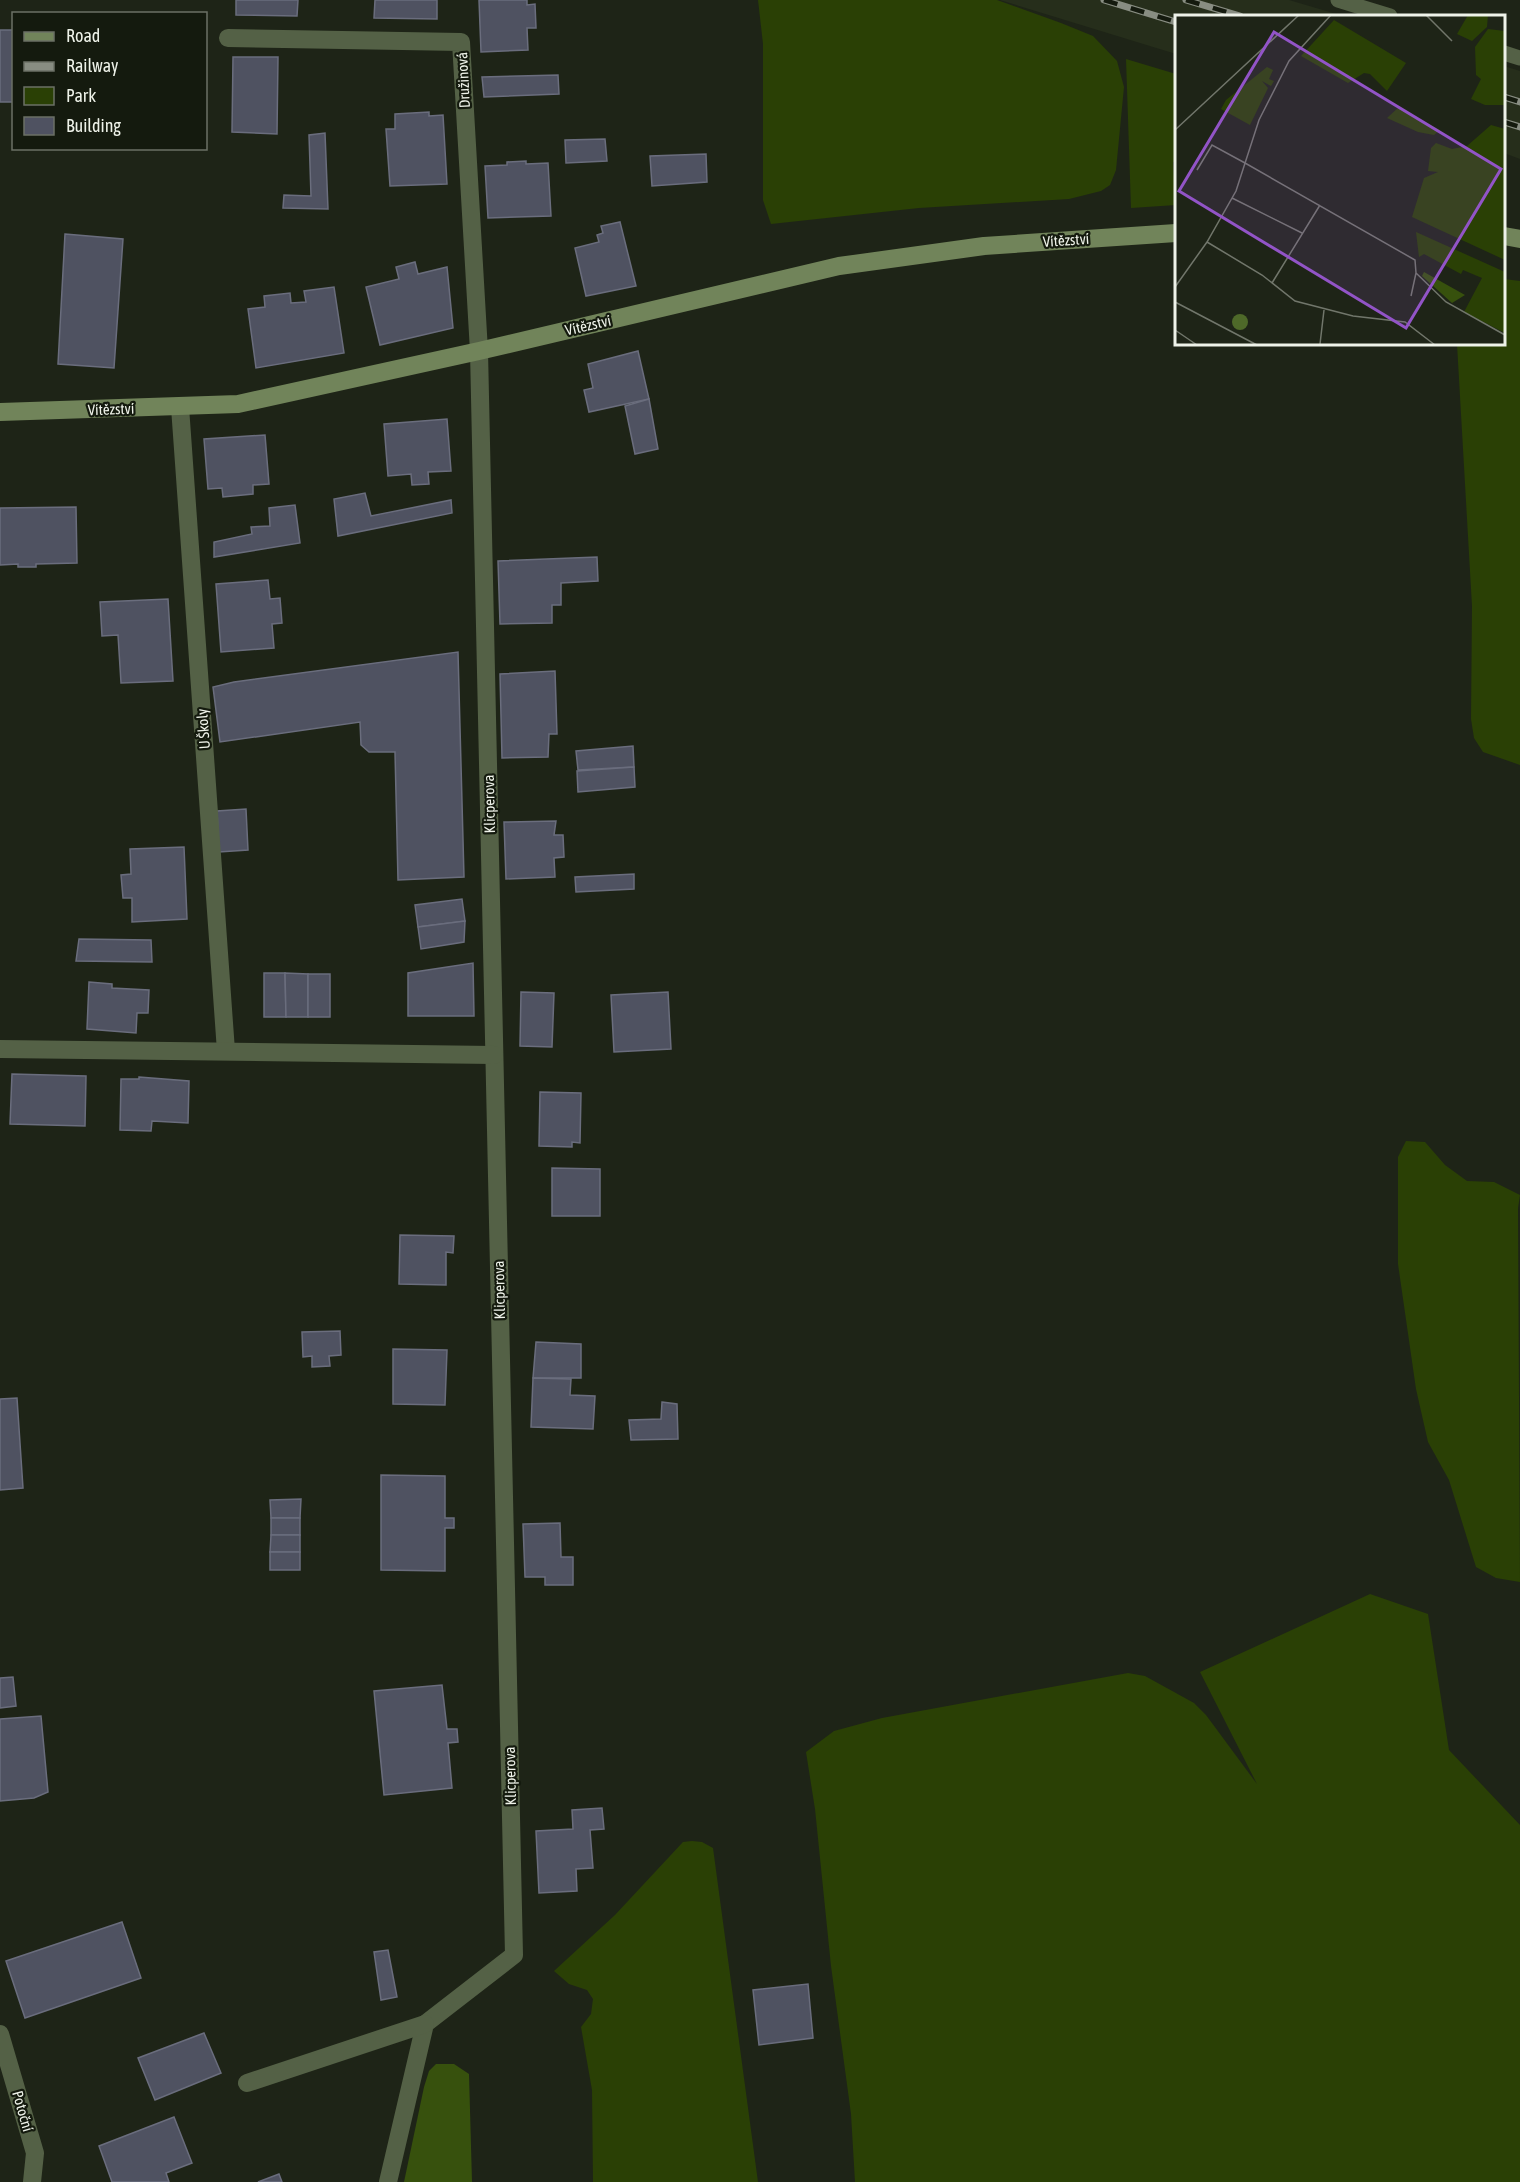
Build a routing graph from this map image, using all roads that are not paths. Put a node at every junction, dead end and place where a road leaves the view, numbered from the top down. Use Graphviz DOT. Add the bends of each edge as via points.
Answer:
graph roads {
  1 [pos="1338,0"];
  2 [pos="1387,15"];
  3 [pos="228,38"];
  4 [pos="1505,54"];
  5 [pos="1520,58"];
  6 [pos="1175,233"];
  7 [pos="1505,236"];
  8 [pos="1520,239"];
  9 [pos="479,351"];
  10 [pos="180,406"];
  11 [pos="0,412"];
  12 [pos="0,1049"];
  13 [pos="226,1051"];
  14 [pos="494,1055"];
  15 [pos="424,2024"];
  16 [pos="0,2034"];
  17 [pos="247,2083"];
  18 [pos="32,2182"];
  19 [pos="388,2182"];
  1 -- 2 [label="lane"];
  3 -- 9 [label="street, Družinová" via="461,42"];
  4 -- 5 [label="lane"];
  6 -- 9 [label="main road, Vítězství" via="984,246 839,266"];
  7 -- 8 [label="main road"];
  9 -- 10 [label="main road, Vítězství" via="238,404"];
  9 -- 14 [label="street, Klicperova"];
  10 -- 11 [label="main road, Vítězství"];
  10 -- 13 [label="street, U Školy"];
  12 -- 13 [label="street"];
  13 -- 14 [label="street"];
  14 -- 15 [label="street, Klicperova" via="514,1955"];
  15 -- 17 [label="street"];
  15 -- 19 [label="street"];
  16 -- 18 [label="street, Potoční" via="35,2153"];
}
